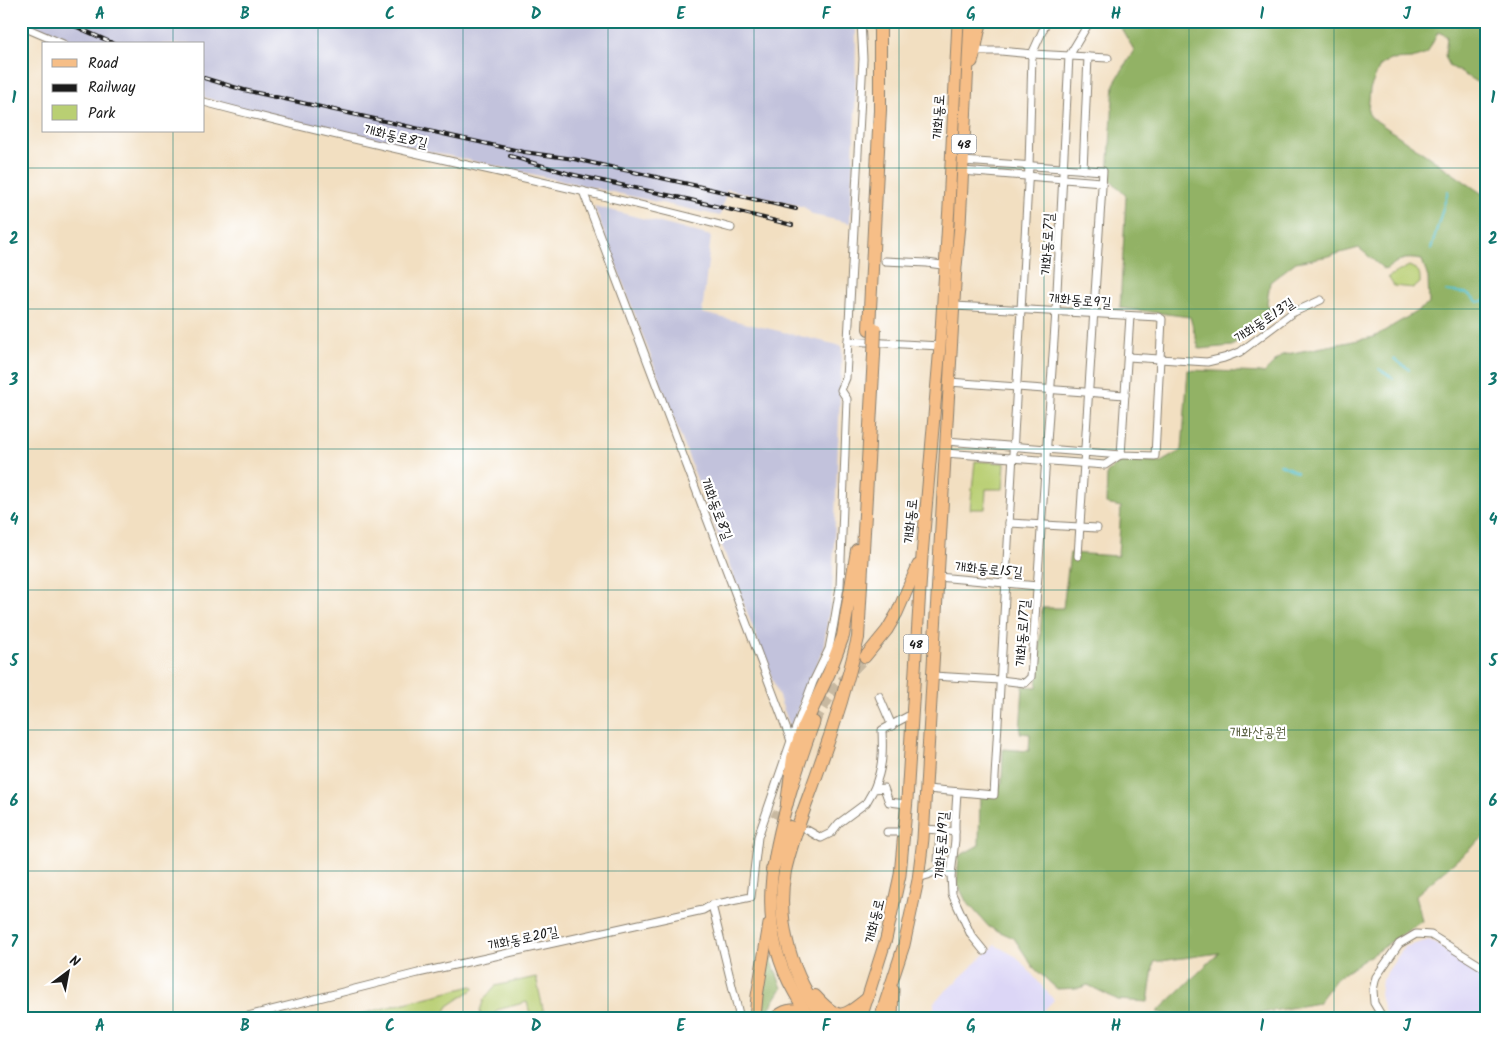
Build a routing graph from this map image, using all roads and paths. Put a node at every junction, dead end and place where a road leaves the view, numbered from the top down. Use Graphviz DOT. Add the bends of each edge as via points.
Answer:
graph roads {
  1 [pos="861,21"];
  2 [pos="880,21"];
  3 [pos="889,21"];
  4 [pos="954,21"];
  5 [pos="958,21"];
  6 [pos="966,21"];
  7 [pos="970,21"];
  8 [pos="982,21"];
  9 [pos="1047,21"];
  10 [pos="1090,21"];
  11 [pos="21,26"];
  12 [pos="58,42"];
  13 [pos="956,46"];
  14 [pos="976,51"];
  15 [pos="1032,54"];
  16 [pos="1069,56"];
  17 [pos="1088,57"];
  18 [pos="1108,58"];
  19 [pos="967,75"];
  20 [pos="205,102"];
  21 [pos="963,166"];
  22 [pos="1029,166"];
  23 [pos="1063,168"];
  24 [pos="1083,170"];
  25 [pos="1028,176"];
  26 [pos="1062,179"];
  27 [pos="1102,182"];
  28 [pos="584,190"];
  29 [pos="948,206"];
  30 [pos="960,225"];
  31 [pos="731,228"];
  32 [pos="877,233"];
  33 [pos="885,261"];
  34 [pos="951,266"];
  35 [pos="1321,300"];
  36 [pos="954,306"];
  37 [pos="1021,309"];
  38 [pos="1056,311"];
  39 [pos="1093,314"];
  40 [pos="1130,316"];
  41 [pos="848,341"];
  42 [pos="940,346"];
  43 [pos="871,355"];
  44 [pos="1128,357"];
  45 [pos="1161,360"];
  46 [pos="949,382"];
  47 [pos="1016,387"];
  48 [pos="1051,390"];
  49 [pos="1088,392"];
  50 [pos="1125,395"];
  51 [pos="1013,446"];
  52 [pos="946,447"];
  53 [pos="1047,449"];
  54 [pos="1084,452"];
  55 [pos="1121,455"];
  56 [pos="1012,458"];
  57 [pos="1046,460"];
  58 [pos="1084,463"];
  59 [pos="1009,523"];
  60 [pos="1042,525"];
  61 [pos="1080,527"];
  62 [pos="1097,528"];
  63 [pos="859,535"];
  64 [pos="922,556"];
  65 [pos="1078,556"];
  66 [pos="938,577"];
  67 [pos="1006,583"];
  68 [pos="1038,586"];
  69 [pos="865,657"];
  70 [pos="933,676"];
  71 [pos="1000,680"];
  72 [pos="879,696"];
  73 [pos="912,714"];
  74 [pos="814,722"];
  75 [pos="892,726"];
  76 [pos="791,741"];
  77 [pos="874,789"];
  78 [pos="927,789"];
  79 [pos="957,792"];
  80 [pos="787,803"];
  81 [pos="906,804"];
  82 [pos="924,829"];
  83 [pos="807,830"];
  84 [pos="940,830"];
  85 [pos="887,832"];
  86 [pos="904,832"];
  87 [pos="955,832"];
  88 [pos="941,868"];
  89 [pos="772,870"];
  90 [pos="951,875"];
  91 [pos="918,878"];
  92 [pos="712,905"];
  93 [pos="770,915"];
  94 [pos="984,951"];
  95 [pos="1486,969"];
  96 [pos="799,979"];
  97 [pos="893,980"];
  98 [pos="867,999"];
  99 [pos="807,1014"];
  100 [pos="240,1018"];
  101 [pos="740,1018"];
  102 [pos="755,1018"];
  103 [pos="775,1018"];
  104 [pos="824,1018"];
  105 [pos="861,1018"];
  106 [pos="880,1018"];
  107 [pos="892,1018"];
  108 [pos="1383,1018"];
  1 -- 41 [label="street" via="863,59"];
  2 -- 32 [label="highway"];
  3 -- 32 [label="highway" via="890,53"];
  4 -- 13 [label="main road"];
  5 -- 13 [label="main road, 개화동로 / 48"];
  6 -- 13 [label="main road, 48"];
  7 -- 19 [label="main road, 개화동로 / 48"];
  8 -- 14 [label="main road, 48"];
  9 -- 15 [label="street"];
  10 -- 16 [label="street"];
  11 -- 12 [label="street"];
  13 -- 29 [label="main road, 개화동로 / 48"];
  14 -- 15 [label="street"];
  14 -- 19 [label="main road, 48"];
  15 -- 16 [label="street"];
  15 -- 22 [label="street, 개화동로7길"];
  16 -- 17 [label="street"];
  16 -- 23 [label="street, 개화동로7길"];
  17 -- 18 [label="street"];
  17 -- 24 [label="street"];
  19 -- 21 [label="main road, 개화동로 / 48"];
  20 -- 28 [label="street, 개화동로8길" via="304,128"];
  21 -- 22 [label="street"];
  21 -- 25 [label="street"];
  21 -- 30 [label="main road, 개화동로 / 48"];
  22 -- 23 [label="street"];
  22 -- 25 [label="street, 개화동로7길"];
  23 -- 24 [label="street"];
  23 -- 26 [label="street, 개화동로7길"];
  24 -- 27 [label="street" via="1103,171"];
  25 -- 26 [label="street"];
  25 -- 37 [label="street, 개화동로7길"];
  26 -- 27 [label="street"];
  26 -- 38 [label="street, 개화동로7길"];
  27 -- 39 [label="street"];
  28 -- 31 [label="street, 개화동로8길"];
  28 -- 76 [label="street, 개화동로8길"];
  29 -- 30 [label="main road" via="954,210 955,226"];
  29 -- 34 [label="main road, 개화동로 / 48"];
  30 -- 34 [label="main road, 개화동로 / 48"];
  32 -- 43 [label="highway, bridge"];
  33 -- 34 [label="street"];
  34 -- 36 [label="main road, 개화동로 / 48"];
  34 -- 42 [label="main road, 개화동로 / 48"];
  35 -- 45 [label="street, 개화동로13길" via="1292,313 1240,352 1207,362"];
  36 -- 37 [label="street, 개화동로9길"];
  36 -- 46 [label="main road, 개화동로 / 48"];
  37 -- 38 [label="street, 개화동로9길"];
  37 -- 47 [label="street, 개화동로7길"];
  38 -- 39 [label="street, 개화동로9길"];
  38 -- 48 [label="street, 개화동로7길"];
  39 -- 40 [label="street, 개화동로9길"];
  39 -- 49 [label="street"];
  40 -- 44 [label="street"];
  40 -- 45 [label="street, 개화동로9길" via="1162,319"];
  41 -- 42 [label="street"];
  41 -- 76 [label="street" via="846,378 841,390 847,399 840,586 829,649"];
  42 -- 64 [label="main road, 개화동로 / 48"];
  43 -- 63 [label="highway"];
  43 -- 96 [label="highway" via="858,638 835,724 793,842 783,886 788,947"];
  44 -- 45 [label="street, 개화동로13길"];
  44 -- 50 [label="street"];
  45 -- 55 [label="street" via="1156,456"];
  46 -- 47 [label="street"];
  46 -- 52 [label="main road, 개화동로 / 48"];
  47 -- 48 [label="street"];
  47 -- 51 [label="street"];
  48 -- 49 [label="street"];
  48 -- 53 [label="street"];
  49 -- 50 [label="street"];
  49 -- 54 [label="street"];
  50 -- 55 [label="street"];
  51 -- 52 [label="street"];
  51 -- 53 [label="street"];
  51 -- 56 [label="street"];
  52 -- 56 [label="street"];
  52 -- 66 [label="main road, 개화동로 / 48"];
  53 -- 54 [label="street"];
  53 -- 57 [label="street"];
  54 -- 55 [label="street"];
  54 -- 58 [label="street"];
  55 -- 58 [label="street" via="1106,465"];
  56 -- 57 [label="street"];
  56 -- 59 [label="street"];
  57 -- 58 [label="street"];
  57 -- 60 [label="street"];
  58 -- 61 [label="street"];
  59 -- 60 [label="street"];
  59 -- 67 [label="street"];
  60 -- 61 [label="street"];
  60 -- 68 [label="street"];
  61 -- 62 [label="street"];
  61 -- 65 [label="street"];
  63 -- 80 [label="highway" via="843,636 802,731 793,758"];
  63 -- 89 [label="highway" via="852,635 845,673 832,716"];
  64 -- 69 [label="main road" via="897,613"];
  64 -- 73 [label="main road, 개화동로 / 48"];
  66 -- 67 [label="street, 개화동로15길"];
  66 -- 70 [label="main road, 개화동로 / 48"];
  67 -- 68 [label="street, 개화동로15길"];
  67 -- 71 [label="street, 개화동로17길"];
  68 -- 71 [label="street, 개화동로17길" via="1032,677 1025,683"];
  70 -- 71 [label="street, 개화동로17길"];
  70 -- 78 [label="main road, 개화동로 / 48"];
  71 -- 79 [label="street, 개화동로19길" via="994,795"];
  72 -- 75 [label="street"];
  73 -- 75 [label="street"];
  73 -- 81 [label="main road, 개화동로 / 48"];
  74 -- 80 [label="main road"];
  75 -- 77 [label="street" via="882,730 881,770"];
  76 -- 92 [label="street, 개화동로20길" via="758,837 751,897"];
  77 -- 81 [label="street" via="884,788 889,802"];
  77 -- 83 [label="street" via="866,802 839,823 831,834 821,838"];
  78 -- 79 [label="street, 개화동로19길"];
  78 -- 82 [label="main road, 개화동로 / 48"];
  79 -- 87 [label="street, 개화동로19길"];
  80 -- 89 [label="main road"];
  81 -- 86 [label="main road, 개화동로 / 48"];
  82 -- 84 [label="street"];
  82 -- 91 [label="main road, 개화동로 / 48"];
  84 -- 87 [label="street"];
  84 -- 88 [label="street" via="938,862"];
  85 -- 86 [label="street"];
  86 -- 98 [label="main road, 개화동로 / 48" via="900,875 886,939"];
  87 -- 90 [label="street, 개화동로19길"];
  88 -- 90 [label="street"];
  88 -- 91 [label="street"];
  89 -- 93 [label="main road"];
  90 -- 94 [label="street, 개화동로19길" via="952,894 958,908 971,935"];
  91 -- 97 [label="main road, 개화동로 / 48"];
  92 -- 100 [label="street, 개화동로20길" via="704,910 418,973"];
  92 -- 101 [label="street"];
  93 -- 99 [label="main road" via="779,961"];
  93 -- 102 [label="main road"];
  95 -- 108 [label="street" via="1431,935 1416,934 1399,944 1376,977 1374,1003"];
  96 -- 98 [label="highway" via="835,1014 850,1013"];
  96 -- 104 [label="highway"];
  97 -- 106 [label="main road, 개화동로 / 48"];
  97 -- 107 [label="main road"];
  98 -- 105 [label="main road, 개화동로 / 48"];
  99 -- 103 [label="main road" via="784,1010"];
}
